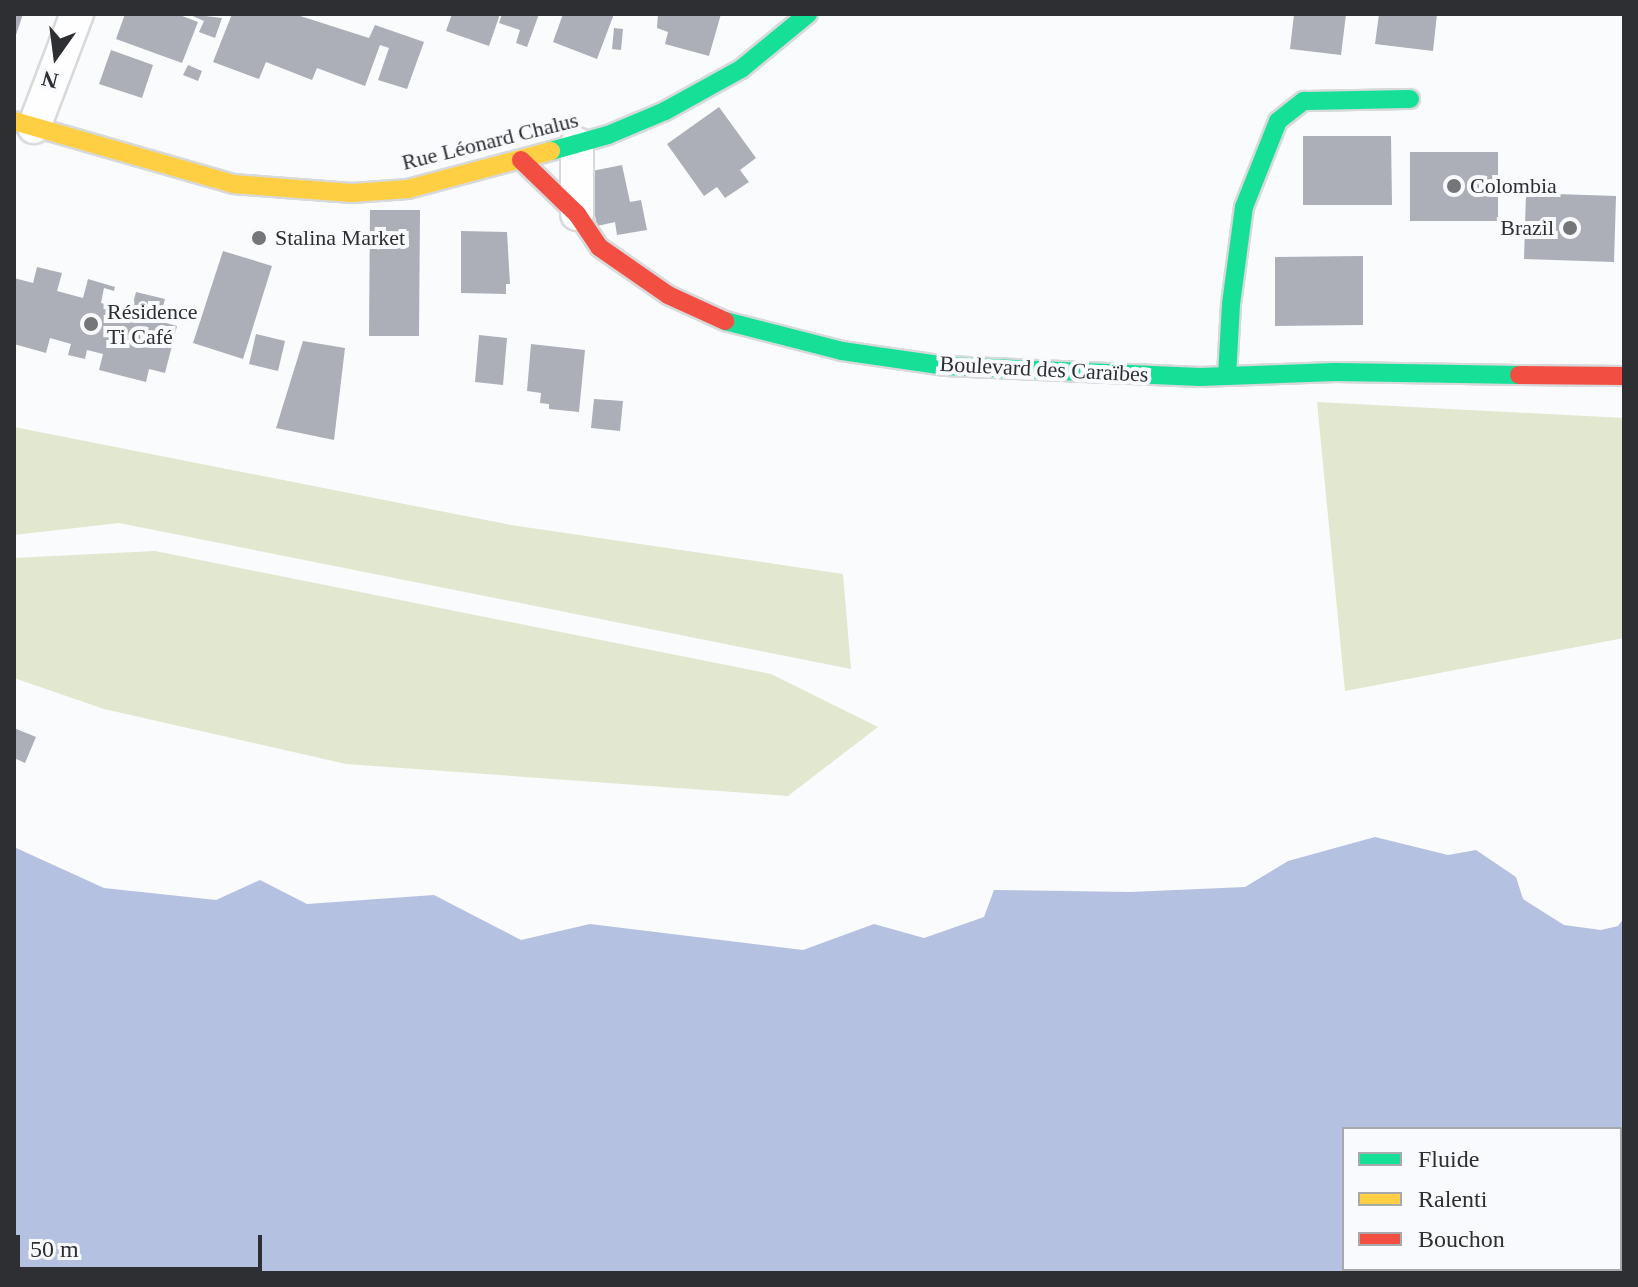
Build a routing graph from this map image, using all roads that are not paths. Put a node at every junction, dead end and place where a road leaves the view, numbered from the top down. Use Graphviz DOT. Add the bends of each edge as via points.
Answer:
graph roads {
  1 [pos="77,14"];
  2 [pos="808,14"];
  3 [pos="1410,99"];
  4 [pos="24,124"];
  5 [pos="577,144"];
  6 [pos="521,160"];
  7 [pos="577,214"];
  8 [pos="1227,376"];
  9 [pos="1624,376"];
  1 -- 4 [label="street"];
  2 -- 5 [label="street, Rue Léonard Chalus" via="741,69 665,111"];
  3 -- 8 [label="street" via="1304,101 1278,121 1244,207"];
  4 -- 6 [label="street, Rue Léonard Chalus" via="233,184 297,191 408,189"];
  5 -- 6 [label="street, Rue Léonard Chalus"];
  5 -- 7 [label="street"];
  6 -- 7 [label="street, Boulevard des Caraïbes"];
  7 -- 8 [label="street, Boulevard des Caraïbes" via="599,247 668,295 701,313 791,340 946,366"];
  8 -- 9 [label="street, Boulevard des Caraïbes"];
}
